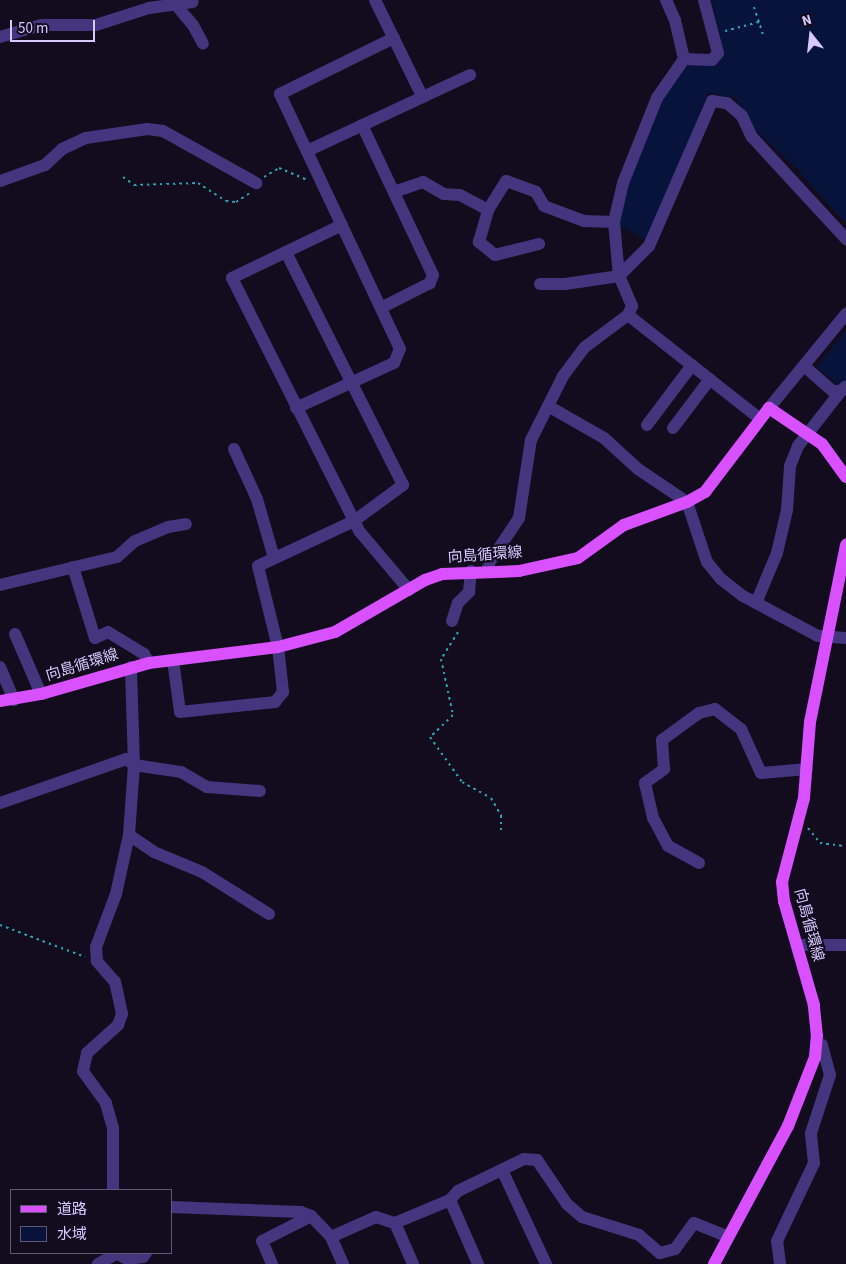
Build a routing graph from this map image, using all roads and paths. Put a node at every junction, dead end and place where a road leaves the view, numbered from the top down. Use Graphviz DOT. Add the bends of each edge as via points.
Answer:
graph roads {
  1 [pos="138,0"];
  2 [pos="375,0"];
  3 [pos="666,0"];
  4 [pos="704,0"];
  5 [pos="193,2"];
  6 [pos="176,5"];
  7 [pos="754,8"];
  8 [pos="136,14"];
  9 [pos="758,22"];
  10 [pos="713,34"];
  11 [pos="763,35"];
  12 [pos="0,37"];
  13 [pos="394,38"];
  14 [pos="203,44"];
  15 [pos="684,59"];
  16 [pos="470,75"];
  17 [pos="422,96"];
  18 [pos="362,125"];
  19 [pos="307,151"];
  20 [pos="123,177"];
  21 [pos="0,181"];
  22 [pos="321,182"];
  23 [pos="256,183"];
  24 [pos="394,192"];
  25 [pos="488,210"];
  26 [pos="614,222"];
  27 [pos="342,225"];
  28 [pos="846,239"];
  29 [pos="539,244"];
  30 [pos="286,252"];
  31 [pos="619,276"];
  32 [pos="540,284"];
  33 [pos="381,308"];
  34 [pos="846,314"];
  35 [pos="628,315"];
  36 [pos="692,365"];
  37 [pos="804,366"];
  38 [pos="710,379"];
  39 [pos="350,383"];
  40 [pos="844,388"];
  41 [pos="548,406"];
  42 [pos="296,408"];
  43 [pos="769,408"];
  44 [pos="760,419"];
  45 [pos="647,425"];
  46 [pos="673,428"];
  47 [pos="807,433"];
  48 [pos="234,449"];
  49 [pos="846,477"];
  50 [pos="687,502"];
  51 [pos="354,521"];
  52 [pos="186,524"];
  53 [pos="846,545"];
  54 [pos="274,558"];
  55 [pos="73,567"];
  56 [pos="471,571"];
  57 [pos="487,572"];
  58 [pos="0,585"];
  59 [pos="410,590"];
  60 [pos="756,603"];
  61 [pos="456,624"];
  62 [pos="15,634"];
  63 [pos="826,636"];
  64 [pos="846,638"];
  65 [pos="278,646"];
  66 [pos="173,660"];
  67 [pos="149,663"];
  68 [pos="0,667"];
  69 [pos="131,667"];
  70 [pos="41,694"];
  71 [pos="14,700"];
  72 [pos="0,701"];
  73 [pos="134,765"];
  74 [pos="807,769"];
  75 [pos="260,791"];
  76 [pos="0,803"];
  77 [pos="808,820"];
  78 [pos="501,830"];
  79 [pos="129,835"];
  80 [pos="846,846"];
  81 [pos="699,863"];
  82 [pos="269,914"];
  83 [pos="0,926"];
  84 [pos="798,945"];
  85 [pos="846,945"];
  86 [pos="97,960"];
  87 [pos="816,1044"];
  88 [pos="502,1170"];
  89 [pos="114,1189"];
  90 [pos="450,1200"];
  91 [pos="172,1207"];
  92 [pos="311,1216"];
  93 [pos="395,1223"];
  94 [pos="727,1236"];
  95 [pos="331,1237"];
  96 [pos="116,1254"];
  97 [pos="145,1254"];
  98 [pos="98,1264"];
  99 [pos="272,1264"];
  100 [pos="342,1264"];
  101 [pos="413,1264"];
  102 [pos="478,1264"];
  103 [pos="546,1264"];
  104 [pos="714,1264"];
  105 [pos="780,1264"];
  1 -- 8 [label="street"];
  2 -- 13 [label="street"];
  3 -- 15 [label="street" via="675,20"];
  4 -- 10 [label="street"];
  5 -- 6 [label="street"];
  6 -- 8 [label="street" via="149,8"];
  6 -- 14 [label="street" via="193,25"];
  7 -- 9 [label="path"];
  8 -- 12 [label="street" via="96,25 41,25"];
  9 -- 10 [label="path"];
  9 -- 11 [label="path"];
  10 -- 15 [label="street" via="718,53 712,60"];
  13 -- 17 [label="street"];
  13 -- 19 [label="street" via="280,94"];
  15 -- 26 [label="street" via="657,98 623,183"];
  16 -- 17 [label="street"];
  17 -- 18 [label="street"];
  18 -- 19 [label="street"];
  18 -- 24 [label="street"];
  19 -- 22 [label="street"];
  20 -- 23 [label="path" via="134,185 198,183 226,201 236,202 248,196"];
  21 -- 23 [label="street" via="45,165 62,149 86,138 147,129 163,131"];
  22 -- 23 [label="path" via="278,168"];
  22 -- 27 [label="street"];
  24 -- 25 [label="street" via="423,182 444,194 460,195"];
  24 -- 33 [label="street" via="433,275 430,283"];
  25 -- 26 [label="street" via="506,181 536,192 544,206 584,221"];
  25 -- 29 [label="street" via="479,242 496,255"];
  26 -- 31 [label="street"];
  27 -- 30 [label="street"];
  27 -- 33 [label="street"];
  28 -- 31 [label="street" via="752,137 742,116 727,103 712,101 649,246"];
  30 -- 39 [label="street"];
  30 -- 42 [label="street" via="232,278"];
  31 -- 32 [label="street" via="565,284"];
  31 -- 35 [label="street" via="632,306"];
  33 -- 39 [label="street" via="400,349 394,363"];
  34 -- 37 [label="street"];
  35 -- 36 [label="street"];
  35 -- 41 [label="street" via="586,347 563,376"];
  36 -- 38 [label="street"];
  36 -- 45 [label="street"];
  37 -- 40 [label="street" via="834,391"];
  37 -- 43 [label="street"];
  38 -- 44 [label="street"];
  38 -- 46 [label="street"];
  39 -- 42 [label="street"];
  39 -- 51 [label="street" via="403,485"];
  40 -- 47 [label="street"];
  41 -- 50 [label="street" via="604,438 638,468"];
  41 -- 57 [label="street" via="532,440 519,518 489,562"];
  42 -- 51 [label="street"];
  43 -- 44 [label="main road, 向島循環線"];
  43 -- 47 [label="main road"];
  44 -- 50 [label="main road, 向島循環線" via="704,492"];
  47 -- 49 [label="main road" via="834,457"];
  47 -- 60 [label="street" via="790,466 787,510 777,553"];
  48 -- 54 [label="street" via="257,499"];
  50 -- 57 [label="main road, 向島循環線" via="624,525 578,558 520,570"];
  50 -- 60 [label="street" via="707,562 721,579"];
  51 -- 54 [label="street"];
  51 -- 59 [label="street"];
  52 -- 55 [label="street" via="168,527 135,541 117,557"];
  53 -- 63 [label="main road, 向島循環線"];
  54 -- 65 [label="street" via="258,566"];
  55 -- 58 [label="street"];
  55 -- 67 [label="street" via="95,638 108,632 144,654"];
  56 -- 57 [label="main road, 向島循環線"];
  56 -- 59 [label="main road, 向島循環線" via="442,574"];
  56 -- 61 [label="street" via="469,592 458,603"];
  59 -- 65 [label="main road, 向島循環線" via="335,632"];
  60 -- 63 [label="street" via="818,636"];
  61 -- 78 [label="path" via="441,659 452,715 430,737 462,782 491,798 501,815"];
  62 -- 70 [label="street"];
  63 -- 64 [label="street"];
  63 -- 74 [label="main road, 向島循環線" via="810,722"];
  65 -- 66 [label="main road, 向島循環線"];
  65 -- 66 [label="street" via="283,692 275,702 180,712"];
  66 -- 67 [label="main road, 向島循環線"];
  67 -- 69 [label="main road, 向島循環線"];
  68 -- 71 [label="street"];
  69 -- 70 [label="main road, 向島循環線"];
  69 -- 73 [label="street"];
  70 -- 71 [label="main road, 向島循環線"];
  71 -- 72 [label="main road, 向島循環線"];
  73 -- 75 [label="street" via="181,772 207,788"];
  73 -- 76 [label="street" via="126,759"];
  73 -- 79 [label="street"];
  74 -- 81 [label="street" via="761,773 741,730 715,709 699,713 662,740 664,769 645,783 653,818 668,846"];
  74 -- 84 [label="main road, 向島循環線" via="804,798 782,882 784,901"];
  77 -- 80 [label="path" via="808,829 820,843"];
  79 -- 82 [label="street" via="154,852 202,872"];
  79 -- 86 [label="street" via="116,894 96,946"];
  83 -- 86 [label="path" via="57,949"];
  84 -- 85 [label="street"];
  84 -- 87 [label="main road, 向島循環線" via="814,1005"];
  86 -- 89 [label="street" via="115,982 122,1014 118,1025 87,1053 83,1071 106,1103 113,1128"];
  87 -- 94 [label="main road, 向島循環線" via="815,1057 788,1126"];
  87 -- 105 [label="street" via="822,1044 830,1075 811,1133 814,1163 778,1241"];
  88 -- 90 [label="street" via="458,1190"];
  88 -- 94 [label="street" via="524,1159 537,1160 567,1204 582,1217 639,1235 660,1253 675,1249 694,1223"];
  88 -- 103 [label="street"];
  90 -- 93 [label="street"];
  90 -- 102 [label="street"];
  91 -- 92 [label="street" via="301,1212"];
  92 -- 95 [label="street"];
  92 -- 99 [label="street" via="262,1241"];
  93 -- 95 [label="street" via="376,1217"];
  93 -- 101 [label="street"];
  94 -- 104 [label="main road, 向島循環線"];
  95 -- 100 [label="street"];
  96 -- 97 [label="street" via="127,1259"];
  96 -- 98 [label="street"];
}
